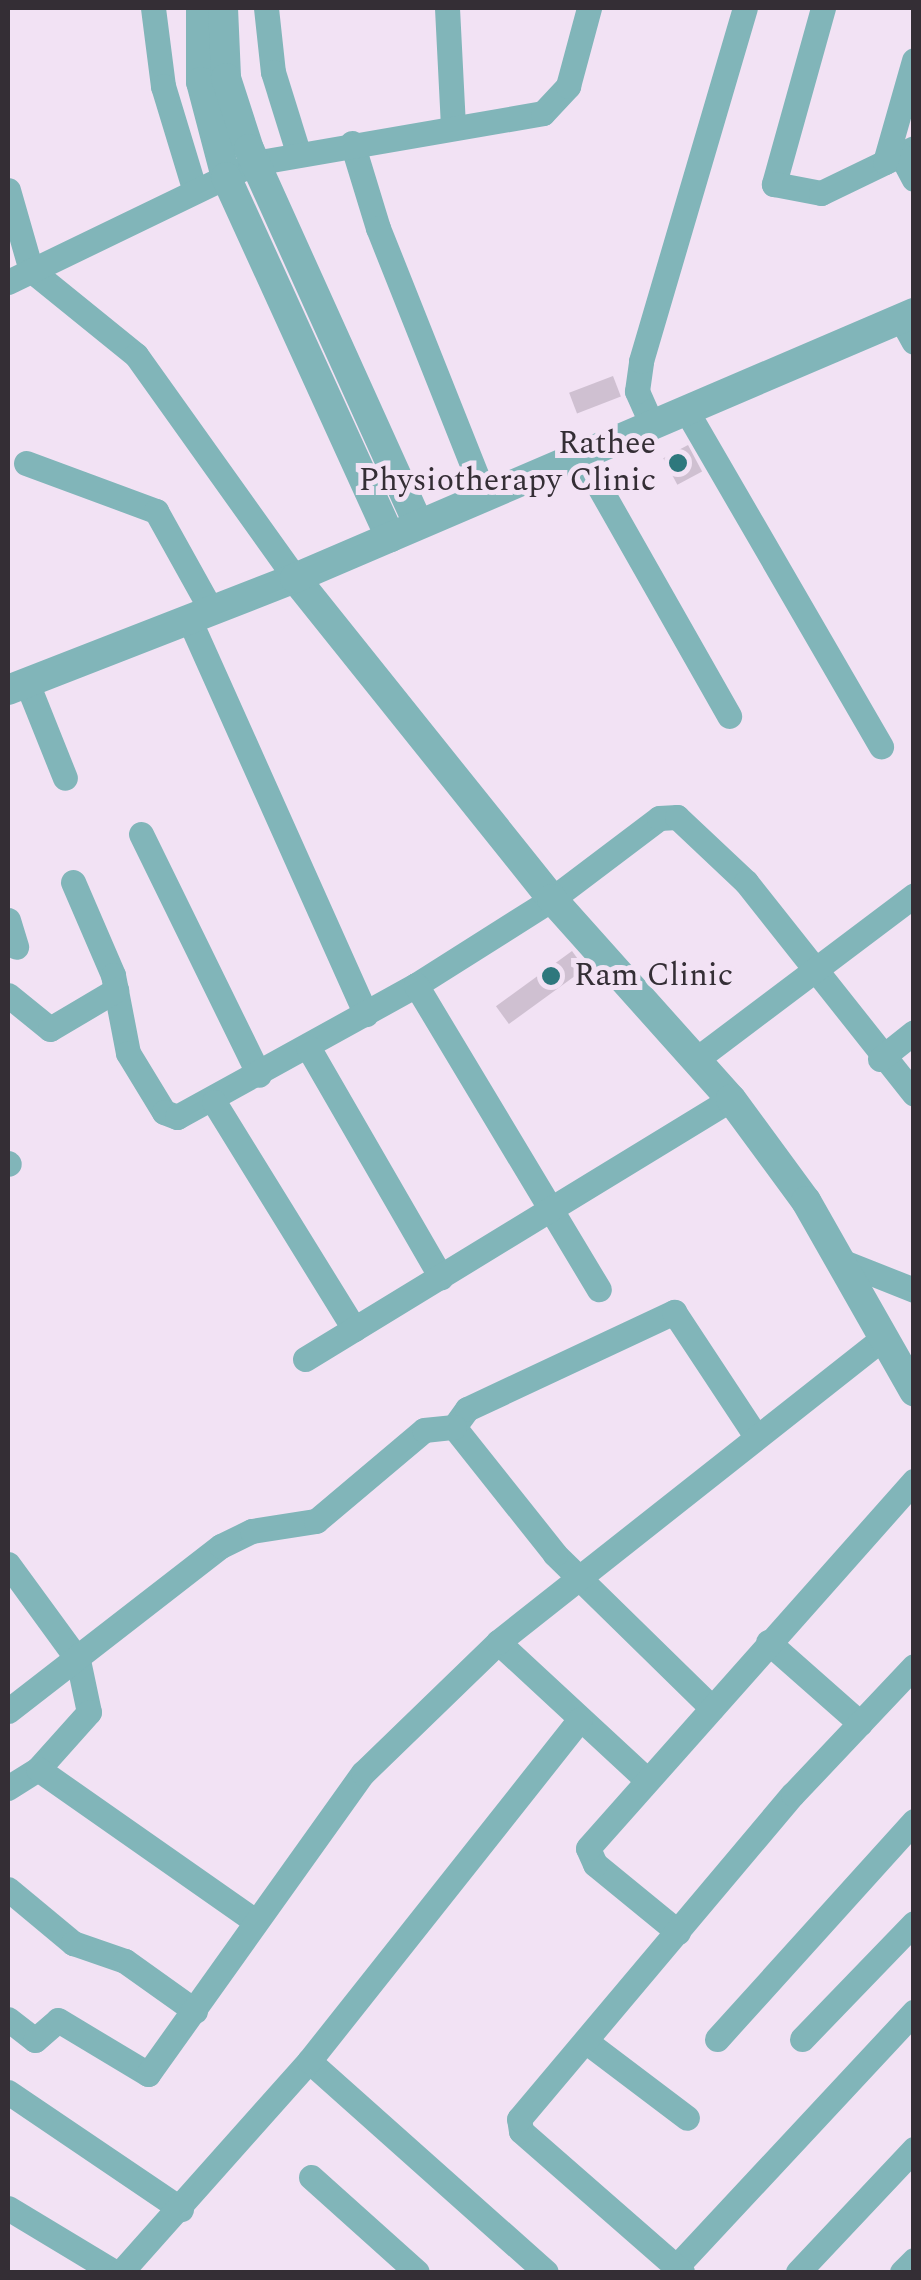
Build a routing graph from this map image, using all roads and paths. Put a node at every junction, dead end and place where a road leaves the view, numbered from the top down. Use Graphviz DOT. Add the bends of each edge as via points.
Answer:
graph roads {
  1 [pos="153,8"];
  2 [pos="200,8"];
  3 [pos="223,8"];
  4 [pos="266,8"];
  5 [pos="447,8"];
  6 [pos="590,8"];
  7 [pos="745,8"];
  8 [pos="823,8"];
  9 [pos="914,60"];
  10 [pos="453,124"];
  11 [pos="352,142"];
  12 [pos="298,149"];
  13 [pos="900,155"];
  14 [pos="254,163"];
  15 [pos="226,176"];
  16 [pos="914,180"];
  17 [pos="194,188"];
  18 [pos="8,190"];
  19 [pos="31,270"];
  20 [pos="8,282"];
  21 [pos="909,325"];
  22 [pos="686,410"];
  23 [pos="652,425"];
  24 [pos="581,456"];
  25 [pos="26,463"];
  26 [pos="485,497"];
  27 [pos="418,524"];
  28 [pos="390,537"];
  29 [pos="295,578"];
  30 [pos="200,615"];
  31 [pos="17,687"];
  32 [pos="729,716"];
  33 [pos="881,746"];
  34 [pos="65,778"];
  35 [pos="141,834"];
  36 [pos="73,882"];
  37 [pos="914,895"];
  38 [pos="552,898"];
  39 [pos="8,920"];
  40 [pos="16,947"];
  41 [pos="810,972"];
  42 [pos="416,985"];
  43 [pos="116,990"];
  44 [pos="8,995"];
  45 [pos="366,1014"];
  46 [pos="914,1032"];
  47 [pos="308,1047"];
  48 [pos="698,1058"];
  49 [pos="880,1059"];
  50 [pos="259,1075"];
  51 [pos="914,1094"];
  52 [pos="732,1099"];
  53 [pos="214,1102"];
  54 [pos="554,1206"];
  55 [pos="841,1260"];
  56 [pos="441,1278"];
  57 [pos="598,1288"];
  58 [pos="914,1290"];
  59 [pos="354,1328"];
  60 [pos="883,1338"];
  61 [pos="305,1359"];
  62 [pos="914,1391"];
  63 [pos="454,1427"];
  64 [pos="755,1435"];
  65 [pos="914,1480"];
  66 [pos="8,1564"];
  67 [pos="579,1574"];
  68 [pos="498,1642"];
  69 [pos="768,1642"];
  70 [pos="78,1660"];
  71 [pos="914,1666"];
  72 [pos="712,1708"];
  73 [pos="8,1711"];
  74 [pos="580,1719"];
  75 [pos="860,1723"];
  76 [pos="38,1769"];
  77 [pos="646,1779"];
  78 [pos="8,1788"];
  79 [pos="914,1821"];
  80 [pos="8,1889"];
  81 [pos="254,1920"];
  82 [pos="914,1923"];
  83 [pos="678,1932"];
  84 [pos="194,2012"];
  85 [pos="914,2012"];
  86 [pos="8,2020"];
  87 [pos="717,2039"];
  88 [pos="802,2039"];
  89 [pos="588,2043"];
  90 [pos="309,2061"];
  91 [pos="8,2092"];
  92 [pos="687,2118"];
  93 [pos="914,2149"];
  94 [pos="310,2177"];
  95 [pos="8,2208"];
  96 [pos="181,2209"];
  97 [pos="914,2260"];
  98 [pos="679,2270"];
  99 [pos="117,2272"];
  100 [pos="417,2272"];
  101 [pos="546,2272"];
  102 [pos="798,2272"];
  103 [pos="902,2272"];
  1 -- 17 [label="street" via="163,86"];
  2 -- 15 [label="street" via="201,82"];
  3 -- 14 [label="street" via="226,78"];
  4 -- 12 [label="street" via="274,72"];
  5 -- 10 [label="street"];
  6 -- 10 [label="street" via="558,104"];
  7 -- 23 [label="street" via="641,361 637,391"];
  8 -- 13 [label="street" via="774,184 821,193"];
  9 -- 13 [label="street"];
  10 -- 11 [label="street"];
  11 -- 12 [label="street"];
  11 -- 26 [label="street" via="384,245"];
  12 -- 14 [label="street"];
  13 -- 16 [label="street"];
  14 -- 15 [label="street"];
  14 -- 27 [label="street"];
  15 -- 17 [label="street"];
  15 -- 28 [label="street"];
  17 -- 19 [label="street"];
  18 -- 19 [label="street"];
  19 -- 20 [label="street"];
  19 -- 29 [label="street" via="136,354"];
  21 -- 22 [label="street"];
  22 -- 23 [label="street"];
  22 -- 33 [label="street"];
  23 -- 24 [label="street"];
  24 -- 26 [label="street"];
  24 -- 32 [label="street"];
  25 -- 30 [label="street" via="156,511"];
  26 -- 27 [label="street"];
  27 -- 28 [label="street"];
  28 -- 29 [label="street"];
  29 -- 30 [label="street"];
  29 -- 38 [label="street"];
  30 -- 31 [label="street"];
  30 -- 45 [label="street"];
  31 -- 34 [label="street"];
  35 -- 50 [label="street"];
  36 -- 43 [label="street"];
  37 -- 41 [label="street"];
  38 -- 41 [label="street" via="659,818 678,817 746,882"];
  38 -- 42 [label="street"];
  38 -- 48 [label="street"];
  39 -- 40 [label="street"];
  41 -- 48 [label="street"];
  41 -- 49 [label="street"];
  42 -- 45 [label="street"];
  42 -- 54 [label="street"];
  43 -- 44 [label="street" via="50,1029"];
  43 -- 53 [label="street" via="125,1045 164,1112 177,1117"];
  45 -- 47 [label="street"];
  46 -- 49 [label="street"];
  47 -- 50 [label="street"];
  47 -- 56 [label="street"];
  48 -- 52 [label="street"];
  49 -- 51 [label="street"];
  50 -- 53 [label="street"];
  52 -- 54 [label="street"];
  52 -- 55 [label="street"];
  53 -- 59 [label="street"];
  54 -- 56 [label="street"];
  54 -- 57 [label="street"];
  55 -- 58 [label="street"];
  55 -- 60 [label="street"];
  56 -- 59 [label="street"];
  59 -- 61 [label="street"];
  60 -- 62 [label="street"];
  60 -- 64 [label="street"];
  63 -- 64 [label="street" via="468,1409 674,1312 685,1317"];
  63 -- 67 [label="street"];
  63 -- 70 [label="street" via="424,1430 316,1521 252,1531 221,1546"];
  64 -- 67 [label="street"];
  65 -- 69 [label="street"];
  66 -- 70 [label="street"];
  67 -- 68 [label="street"];
  67 -- 72 [label="street"];
  68 -- 74 [label="street"];
  68 -- 81 [label="street" via="363,1773"];
  69 -- 72 [label="street"];
  69 -- 75 [label="street"];
  70 -- 73 [label="street"];
  70 -- 76 [label="street" via="86,1722"];
  71 -- 75 [label="street"];
  72 -- 77 [label="street"];
  74 -- 77 [label="street"];
  74 -- 90 [label="street"];
  75 -- 83 [label="street"];
  76 -- 78 [label="street"];
  76 -- 81 [label="street"];
  77 -- 83 [label="street" via="587,1852"];
  79 -- 87 [label="street"];
  80 -- 84 [label="street" via="73,1943 126,1961"];
  81 -- 84 [label="street"];
  82 -- 88 [label="street"];
  83 -- 89 [label="street"];
  84 -- 86 [label="street" via="143,2076 60,2021 35,2040"];
  85 -- 98 [label="street"];
  89 -- 92 [label="street"];
  89 -- 98 [label="street" via="518,2126"];
  90 -- 96 [label="street"];
  90 -- 101 [label="street"];
  91 -- 96 [label="street"];
  93 -- 102 [label="street"];
  94 -- 100 [label="street"];
  95 -- 99 [label="street"];
  96 -- 99 [label="street"];
  97 -- 103 [label="street"];
}
